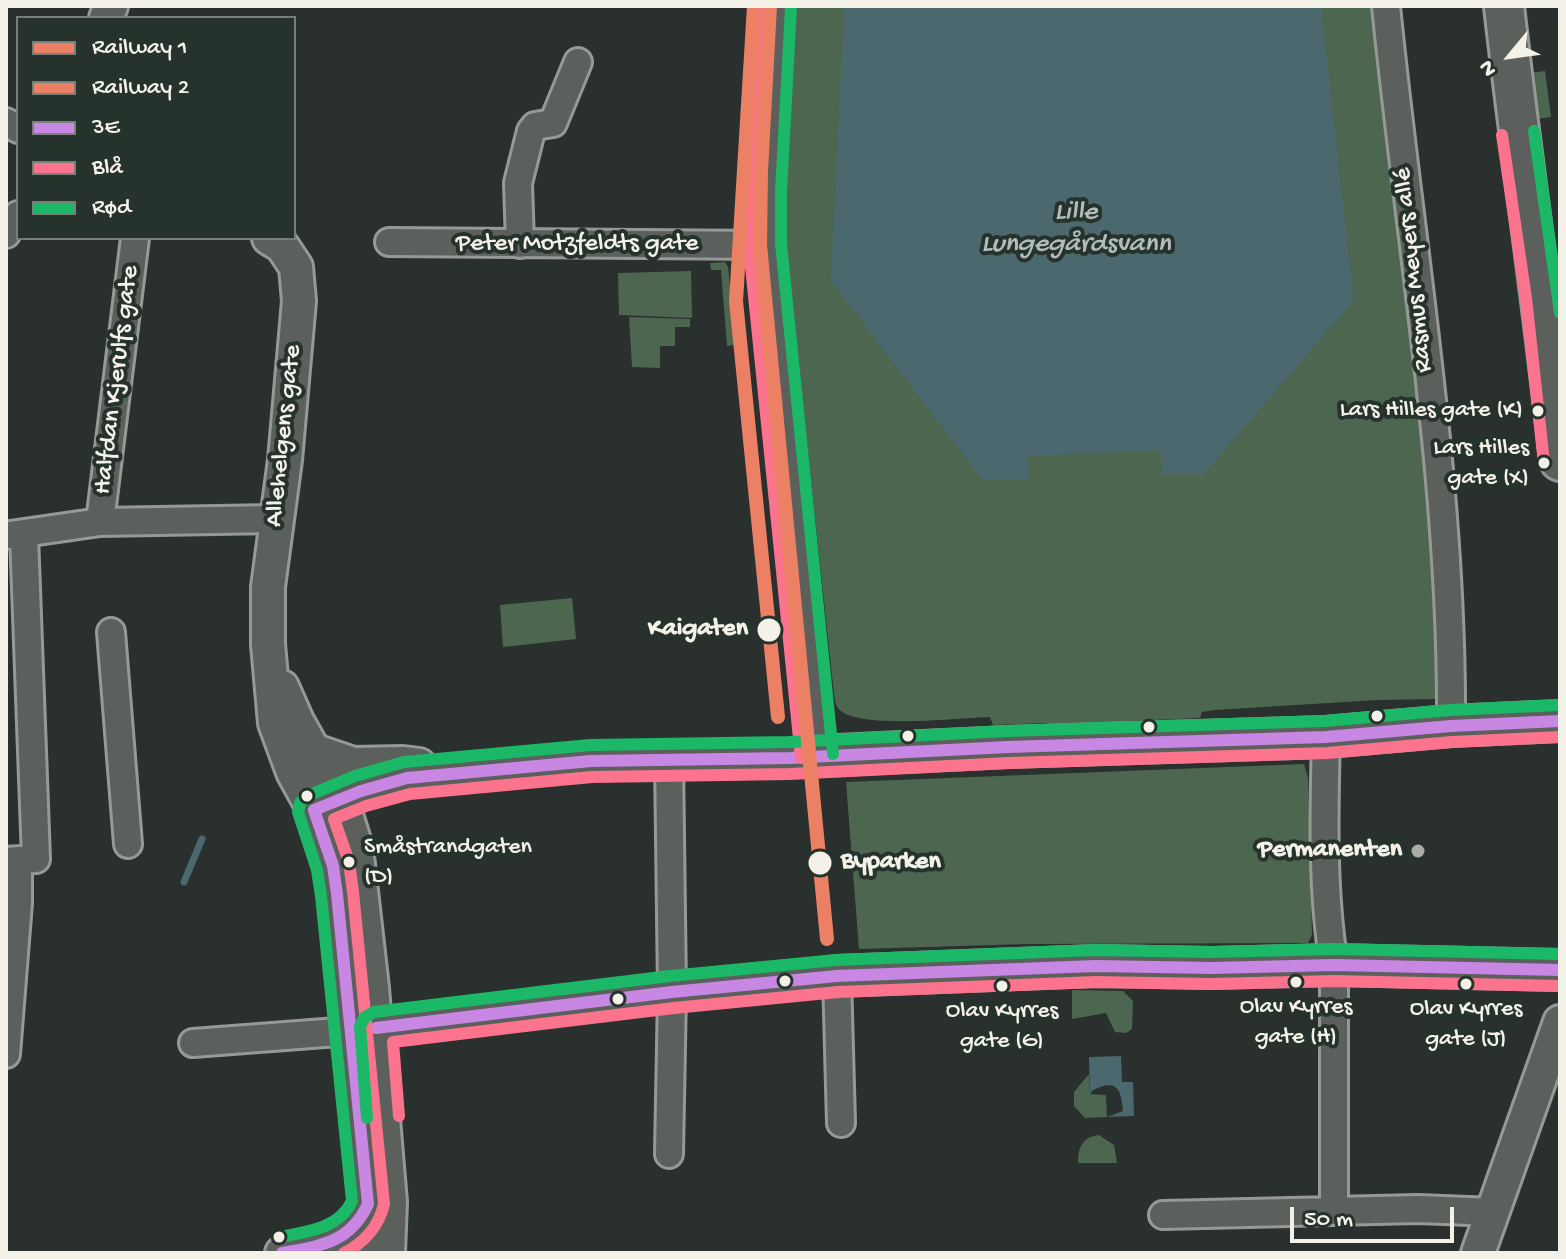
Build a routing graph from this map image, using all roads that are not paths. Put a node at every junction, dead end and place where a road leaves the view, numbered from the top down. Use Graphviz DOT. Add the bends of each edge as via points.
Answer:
graph roads {
  1 [pos="775,6"];
  2 [pos="1504,6"];
  3 [pos="1391,7"];
  4 [pos="578,62"];
  5 [pos="135,240"];
  6 [pos="273,240"];
  7 [pos="389,242"];
  8 [pos="520,244"];
  9 [pos="765,245"];
  10 [pos="1560,461"];
  11 [pos="275,519"];
  12 [pos="100,522"];
  13 [pos="15,535"];
  14 [pos="111,632"];
  15 [pos="268,644"];
  16 [pos="1560,721"];
  17 [pos="1451,726"];
  18 [pos="1326,737"];
  19 [pos="315,751"];
  20 [pos="817,756"];
  21 [pos="669,759"];
  22 [pos="462,773"];
  23 [pos="328,804"];
  24 [pos="128,844"];
  25 [pos="20,860"];
  26 [pos="1334,965"];
  27 [pos="1560,970"];
  28 [pos="837,976"];
  29 [pos="672,985"];
  30 [pos="1560,1022"];
  31 [pos="364,1030"];
  32 [pos="193,1043"];
  33 [pos="6,1054"];
  34 [pos="841,1123"];
  35 [pos="669,1154"];
  36 [pos="368,1204"];
  37 [pos="1334,1210"];
  38 [pos="1494,1212"];
  39 [pos="1163,1215"];
  40 [pos="282,1253"];
  41 [pos="353,1253"];
  42 [pos="388,1253"];
  43 [pos="1478,1253"];
  1 -- 9 [label="main road"];
  2 -- 10 [label="highway"];
  3 -- 17 [label="street, Rasmus Meyers allé" via="1441,506"];
  4 -- 8 [label="street" via="553,123 531,131 518,183"];
  5 -- 12 [label="street, Halfdan Kjerulfs gate" via="124,397"];
  6 -- 11 [label="main road, Allehelgens gate" via="296,267 299,301"];
  7 -- 8 [label="street, Peter Motzfeldts gate"];
  8 -- 9 [label="street, Peter Motzfeldts gate"];
  9 -- 20 [label="main road"];
  11 -- 12 [label="street"];
  11 -- 15 [label="main road, Allehelgens gate"];
  12 -- 13 [label="street"];
  13 -- 25 [label="street"];
  14 -- 24 [label="street"];
  15 -- 19 [label="main road, Allehelgens gate" via="287,702"];
  15 -- 23 [label="main road, Allehelgens gate" via="275,723 293,772"];
  16 -- 17 [label="highway"];
  17 -- 18 [label="highway"];
  18 -- 20 [label="highway"];
  18 -- 26 [label="street" via="1324,796"];
  19 -- 22 [label="main road" via="353,764 403,763"];
  19 -- 23 [label="main road, Allehelgens gate"];
  20 -- 21 [label="main road"];
  21 -- 22 [label="main road"];
  21 -- 29 [label="street"];
  22 -- 23 [label="main road" via="388,782"];
  23 -- 31 [label="main road" via="333,866"];
  23 -- 31 [label="main road" via="360,867"];
  25 -- 33 [label="street"];
  26 -- 27 [label="highway"];
  26 -- 28 [label="highway" via="1096,966"];
  26 -- 37 [label="street"];
  28 -- 29 [label="main road"];
  28 -- 34 [label="street"];
  29 -- 31 [label="main road"];
  29 -- 35 [label="street"];
  30 -- 38 [label="main road"];
  31 -- 32 [label="street"];
  31 -- 36 [label="main road"];
  31 -- 42 [label="main road" via="390,1202"];
  36 -- 40 [label="main road" via="363,1218 344,1236"];
  36 -- 41 [label="main road" via="367,1229"];
  37 -- 38 [label="street"];
  37 -- 39 [label="street"];
  38 -- 43 [label="main road"];
}
